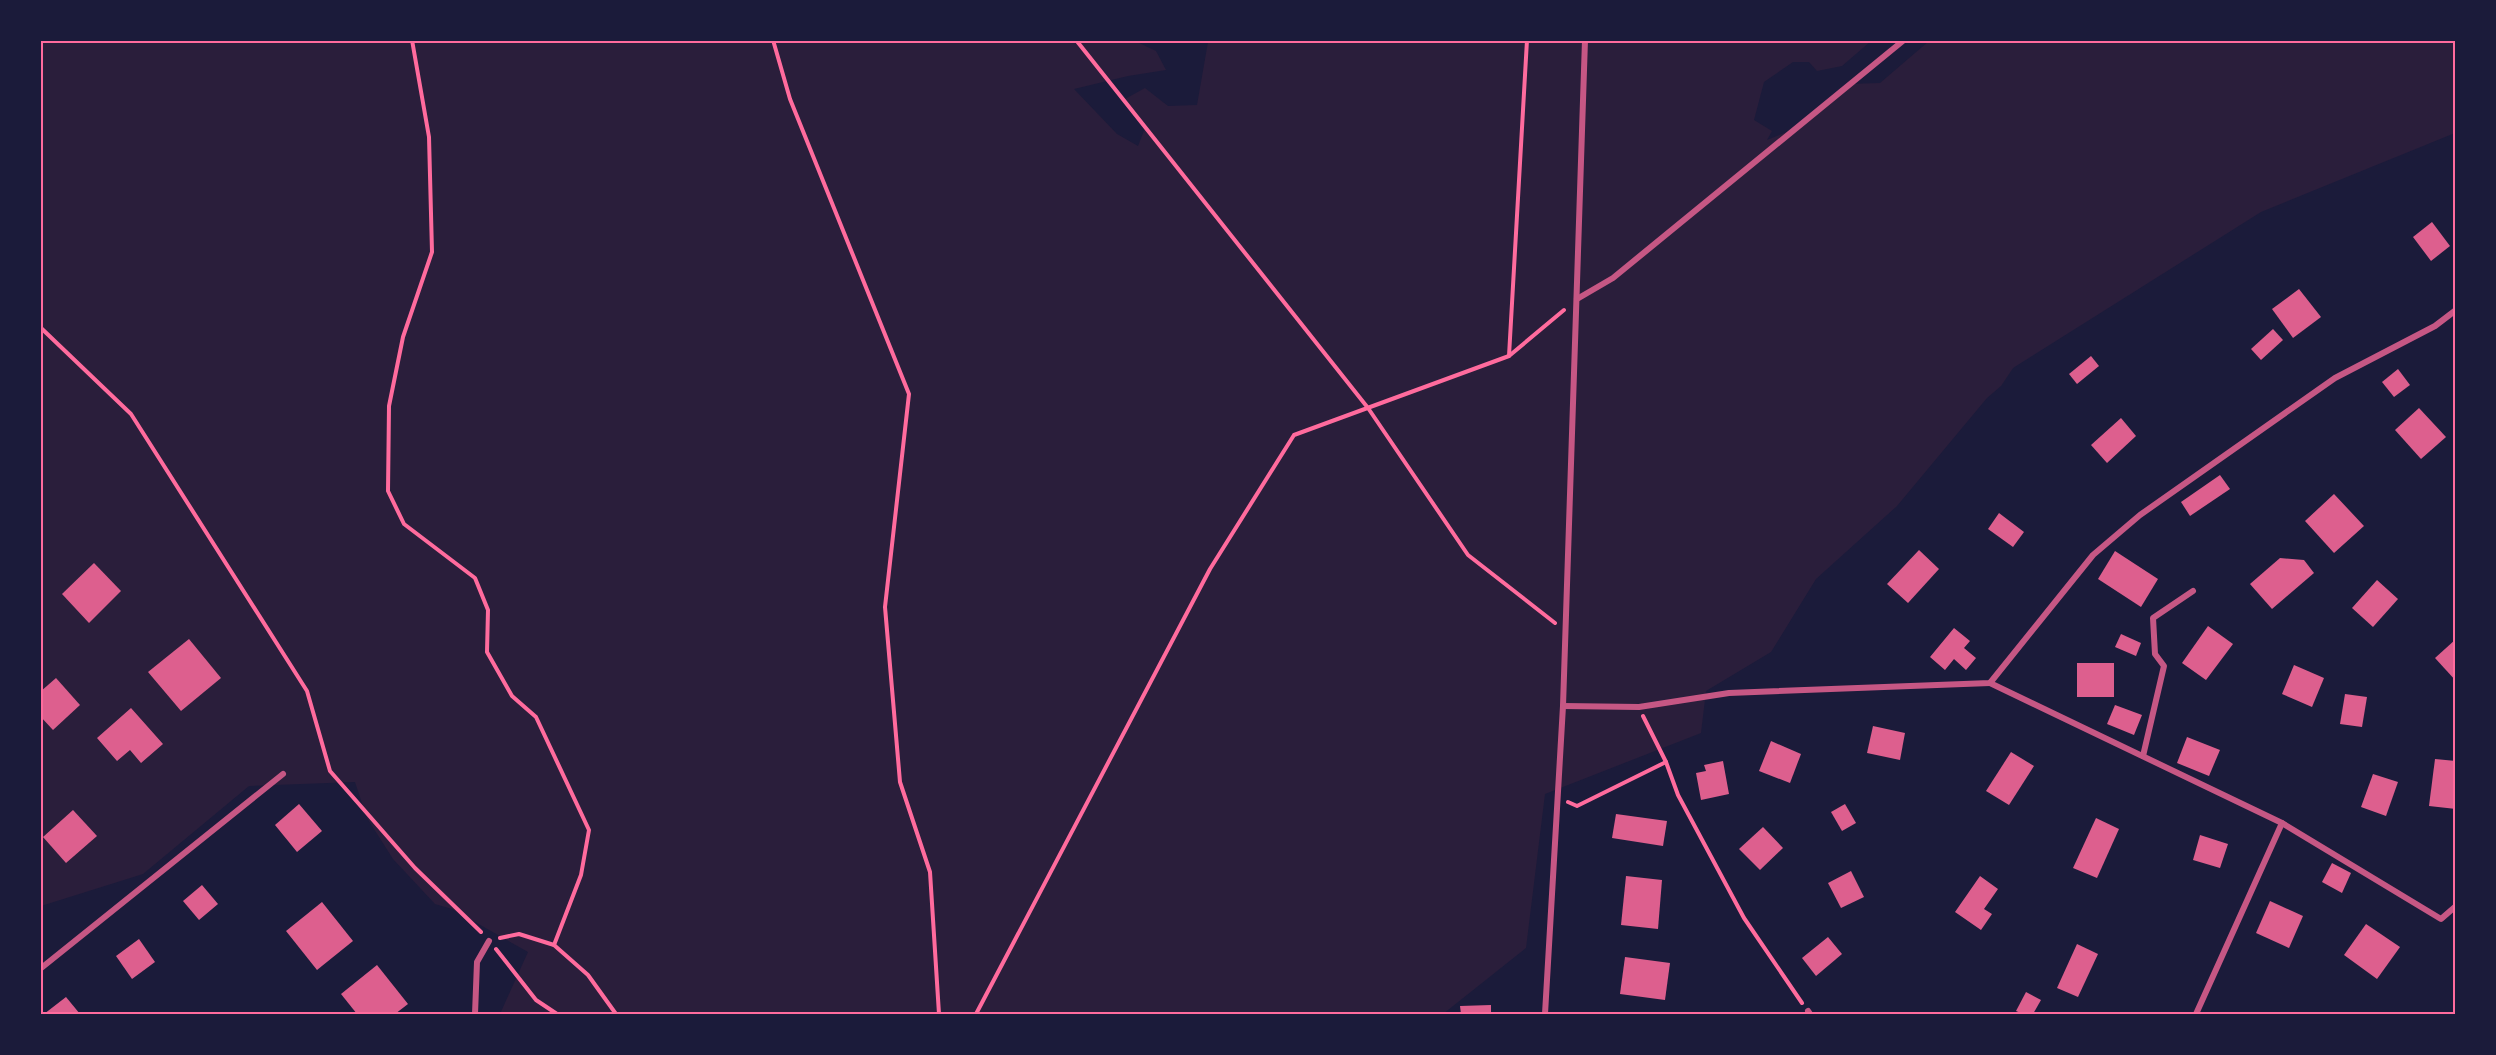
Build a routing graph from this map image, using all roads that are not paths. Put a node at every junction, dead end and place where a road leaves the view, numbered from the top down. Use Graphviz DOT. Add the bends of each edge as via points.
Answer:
graph roads {
  1 [pos="1585,40"];
  2 [pos="1904,40"];
  3 [pos="1576,299"];
  4 [pos="2456,310"];
  5 [pos="2193,591"];
  6 [pos="1990,683"];
  7 [pos="1563,706"];
  8 [pos="2142,756"];
  9 [pos="283,774"];
  10 [pos="2282,823"];
  11 [pos="2456,906"];
  12 [pos="489,941"];
  13 [pos="40,969"];
  14 [pos="475,1014"];
  15 [pos="1545,1014"];
  16 [pos="2196,1014"];
  1 -- 3 [label="street"];
  2 -- 3 [label="street" via="1613,278"];
  3 -- 7 [label="street"];
  4 -- 6 [label="street" via="2435,326 2335,378 2140,515 2093,555"];
  5 -- 8 [label="street" via="2153,618 2155,654 2164,666"];
  6 -- 7 [label="street" via="1729,693 1639,707"];
  6 -- 8 [label="street"];
  7 -- 15 [label="street"];
  8 -- 10 [label="street"];
  9 -- 13 [label="street"];
  10 -- 11 [label="street" via="2441,920"];
  10 -- 16 [label="street"];
  12 -- 14 [label="street" via="477,962"];
}
